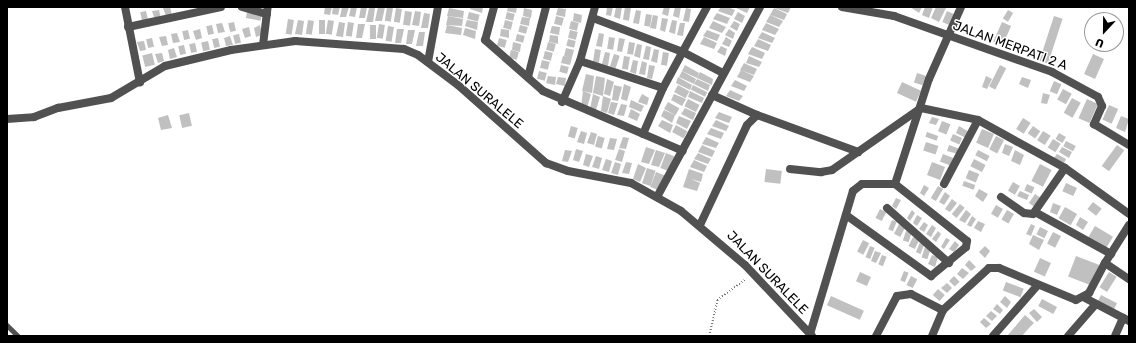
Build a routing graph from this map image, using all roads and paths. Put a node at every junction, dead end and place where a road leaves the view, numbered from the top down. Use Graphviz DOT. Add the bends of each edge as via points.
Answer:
graph roads {
  1 [pos="125,7"];
  2 [pos="221,7"];
  3 [pos="242,7"];
  4 [pos="438,7"];
  5 [pos="494,7"];
  6 [pos="546,7"];
  7 [pos="595,7"];
  8 [pos="707,7"];
  9 [pos="760,7"];
  10 [pos="842,7"];
  11 [pos="961,7"];
  12 [pos="868,9"];
  13 [pos="267,11"];
  14 [pos="593,18"];
  15 [pos="128,27"];
  16 [pos="950,38"];
  17 [pos="264,45"];
  18 [pos="682,52"];
  19 [pos="580,61"];
  20 [pos="428,62"];
  21 [pos="723,73"];
  22 [pos="528,77"];
  23 [pos="140,84"];
  24 [pos="663,88"];
  25 [pos="712,95"];
  26 [pos="562,102"];
  27 [pos="921,108"];
  28 [pos="757,115"];
  29 [pos="7,119"];
  30 [pos="978,120"];
  31 [pos="643,134"];
  32 [pos="1129,145"];
  33 [pos="682,151"];
  34 [pos="858,152"];
  35 [pos="1065,168"];
  36 [pos="790,169"];
  37 [pos="895,184"];
  38 [pos="944,184"];
  39 [pos="657,197"];
  40 [pos="1001,197"];
  41 [pos="887,208"];
  42 [pos="1035,212"];
  43 [pos="1129,214"];
  44 [pos="846,215"];
  45 [pos="700,225"];
  46 [pos="1129,225"];
  47 [pos="1111,254"];
  48 [pos="949,263"];
  49 [pos="1106,263"];
  50 [pos="754,274"];
  51 [pos="1129,280"];
  52 [pos="1037,286"];
  53 [pos="1085,298"];
  54 [pos="1094,306"];
  55 [pos="943,310"];
  56 [pos="1126,320"];
  57 [pos="7,325"];
  58 [pos="811,335"];
  59 [pos="18,336"];
  60 [pos="709,336"];
  61 [pos="876,336"];
  62 [pos="932,336"];
  63 [pos="993,336"];
  64 [pos="1068,336"];
  65 [pos="1115,336"];
  1 -- 15 [label="street"];
  2 -- 15 [label="street"];
  3 -- 13 [label="street"];
  4 -- 20 [label="street"];
  5 -- 22 [label="street" via="485,40"];
  6 -- 22 [label="street"];
  7 -- 14 [label="street"];
  8 -- 18 [label="street"];
  9 -- 21 [label="street"];
  10 -- 12 [label="street, JALAN MERPATI 2 A"];
  11 -- 16 [label="street"];
  12 -- 16 [label="street, JALAN MERPATI 2 A" via="894,16"];
  13 -- 17 [label="street"];
  14 -- 18 [label="street"];
  14 -- 19 [label="street"];
  15 -- 23 [label="street"];
  16 -- 27 [label="street" via="929,79"];
  16 -- 32 [label="street, JALAN MERPATI 2 A" via="1052,72 1098,97 1102,106 1094,124"];
  17 -- 20 [label="street, JALAN SURALELE" via="295,41 404,49"];
  17 -- 23 [label="street, JALAN SURALELE" via="165,66"];
  18 -- 21 [label="street"];
  18 -- 24 [label="street"];
  19 -- 24 [label="street"];
  19 -- 26 [label="street"];
  20 -- 39 [label="street, JALAN SURALELE" via="546,163 568,171 631,183"];
  21 -- 25 [label="street"];
  22 -- 26 [label="street"];
  23 -- 29 [label="street, JALAN SURALELE" via="111,98 58,108 34,118"];
  24 -- 31 [label="street"];
  25 -- 28 [label="street"];
  25 -- 33 [label="street"];
  26 -- 31 [label="street"];
  27 -- 30 [label="street"];
  27 -- 34 [label="street"];
  27 -- 37 [label="street"];
  28 -- 34 [label="street"];
  28 -- 45 [label="street" via="747,125"];
  30 -- 35 [label="street"];
  30 -- 38 [label="street"];
  31 -- 33 [label="street"];
  33 -- 39 [label="street"];
  34 -- 36 [label="street" via="827,172"];
  35 -- 42 [label="street"];
  35 -- 43 [label="street"];
  37 -- 44 [label="street" via="862,184 855,187"];
  37 -- 48 [label="street" via="967,240 966,247"];
  39 -- 45 [label="street, JALAN SURALELE"];
  40 -- 42 [label="street" via="1024,213"];
  41 -- 48 [label="street"];
  42 -- 47 [label="street"];
  44 -- 48 [label="street" via="927,276"];
  44 -- 58 [label="street"];
  45 -- 50 [label="street, JALAN SURALELE"];
  46 -- 47 [label="street"];
  47 -- 49 [label="street"];
  49 -- 51 [label="street"];
  49 -- 53 [label="street"];
  50 -- 58 [label="street, JALAN SURALELE"];
  50 -- 60 [label="path" via="717,300"];
  52 -- 53 [label="street" via="1072,300"];
  52 -- 55 [label="street" via="993,267"];
  52 -- 63 [label="street"];
  53 -- 54 [label="street"];
  54 -- 56 [label="street"];
  54 -- 64 [label="street"];
  55 -- 61 [label="street" via="911,294 896,296"];
  55 -- 62 [label="street"];
  56 -- 65 [label="street"];
  57 -- 59 [label="lane"];
}
